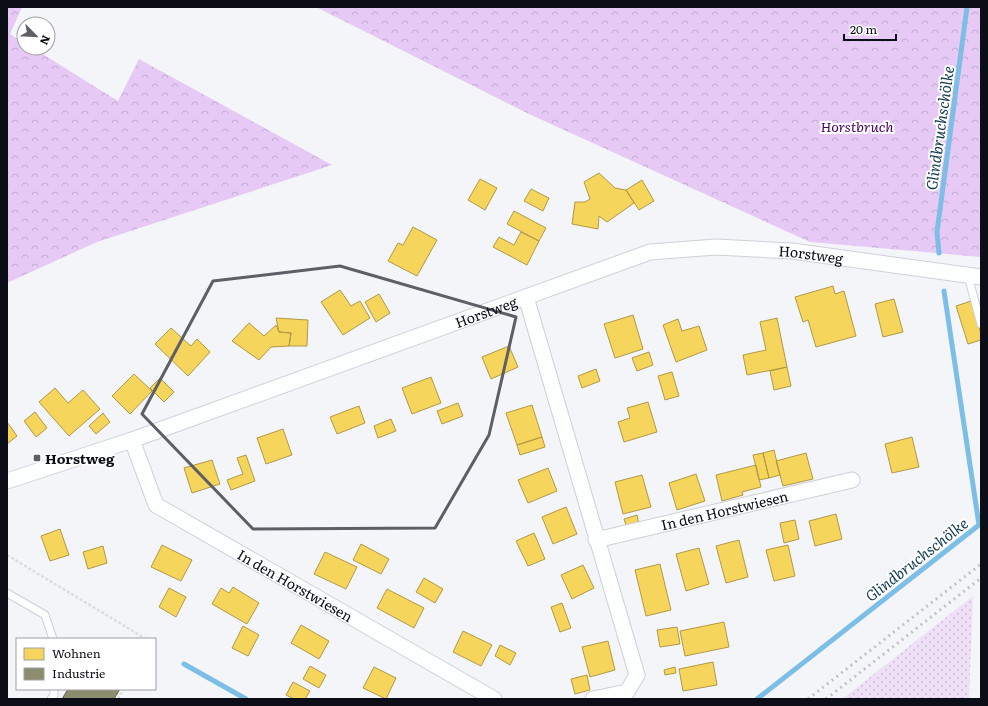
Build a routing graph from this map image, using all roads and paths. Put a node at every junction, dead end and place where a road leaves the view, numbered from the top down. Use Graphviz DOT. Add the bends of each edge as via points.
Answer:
graph roads {
  1 [pos="974,276"];
  2 [pos="526,296"];
  3 [pos="981,324"];
  4 [pos="132,440"];
  5 [pos="852,480"];
  6 [pos="7,481"];
  7 [pos="596,540"];
  8 [pos="7,555"];
  9 [pos="7,593"];
  10 [pos="53,638"];
  11 [pos="144,638"];
  12 [pos="54,690"];
  13 [pos="123,690"];
  14 [pos="50,699"];
  15 [pos="118,699"];
  16 [pos="494,699"];
  17 [pos="593,699"];
  1 -- 2 [label="street, Horstweg" via="792,251 716,247 650,252"];
  1 -- 3 [label="lane"];
  2 -- 4 [label="street, Horstweg"];
  2 -- 7 [label="street"];
  4 -- 6 [label="street, Horstweg"];
  4 -- 16 [label="street, In den Horstwiesen" via="156,505"];
  5 -- 7 [label="street, In den Horstwiesen"];
  7 -- 17 [label="street" via="637,675 627,692"];
  8 -- 11 [label="path"];
  9 -- 10 [label="lane" via="45,615"];
  12 -- 14 [label="lane" via="54,695"];
  13 -- 15 [label="path"];
}
